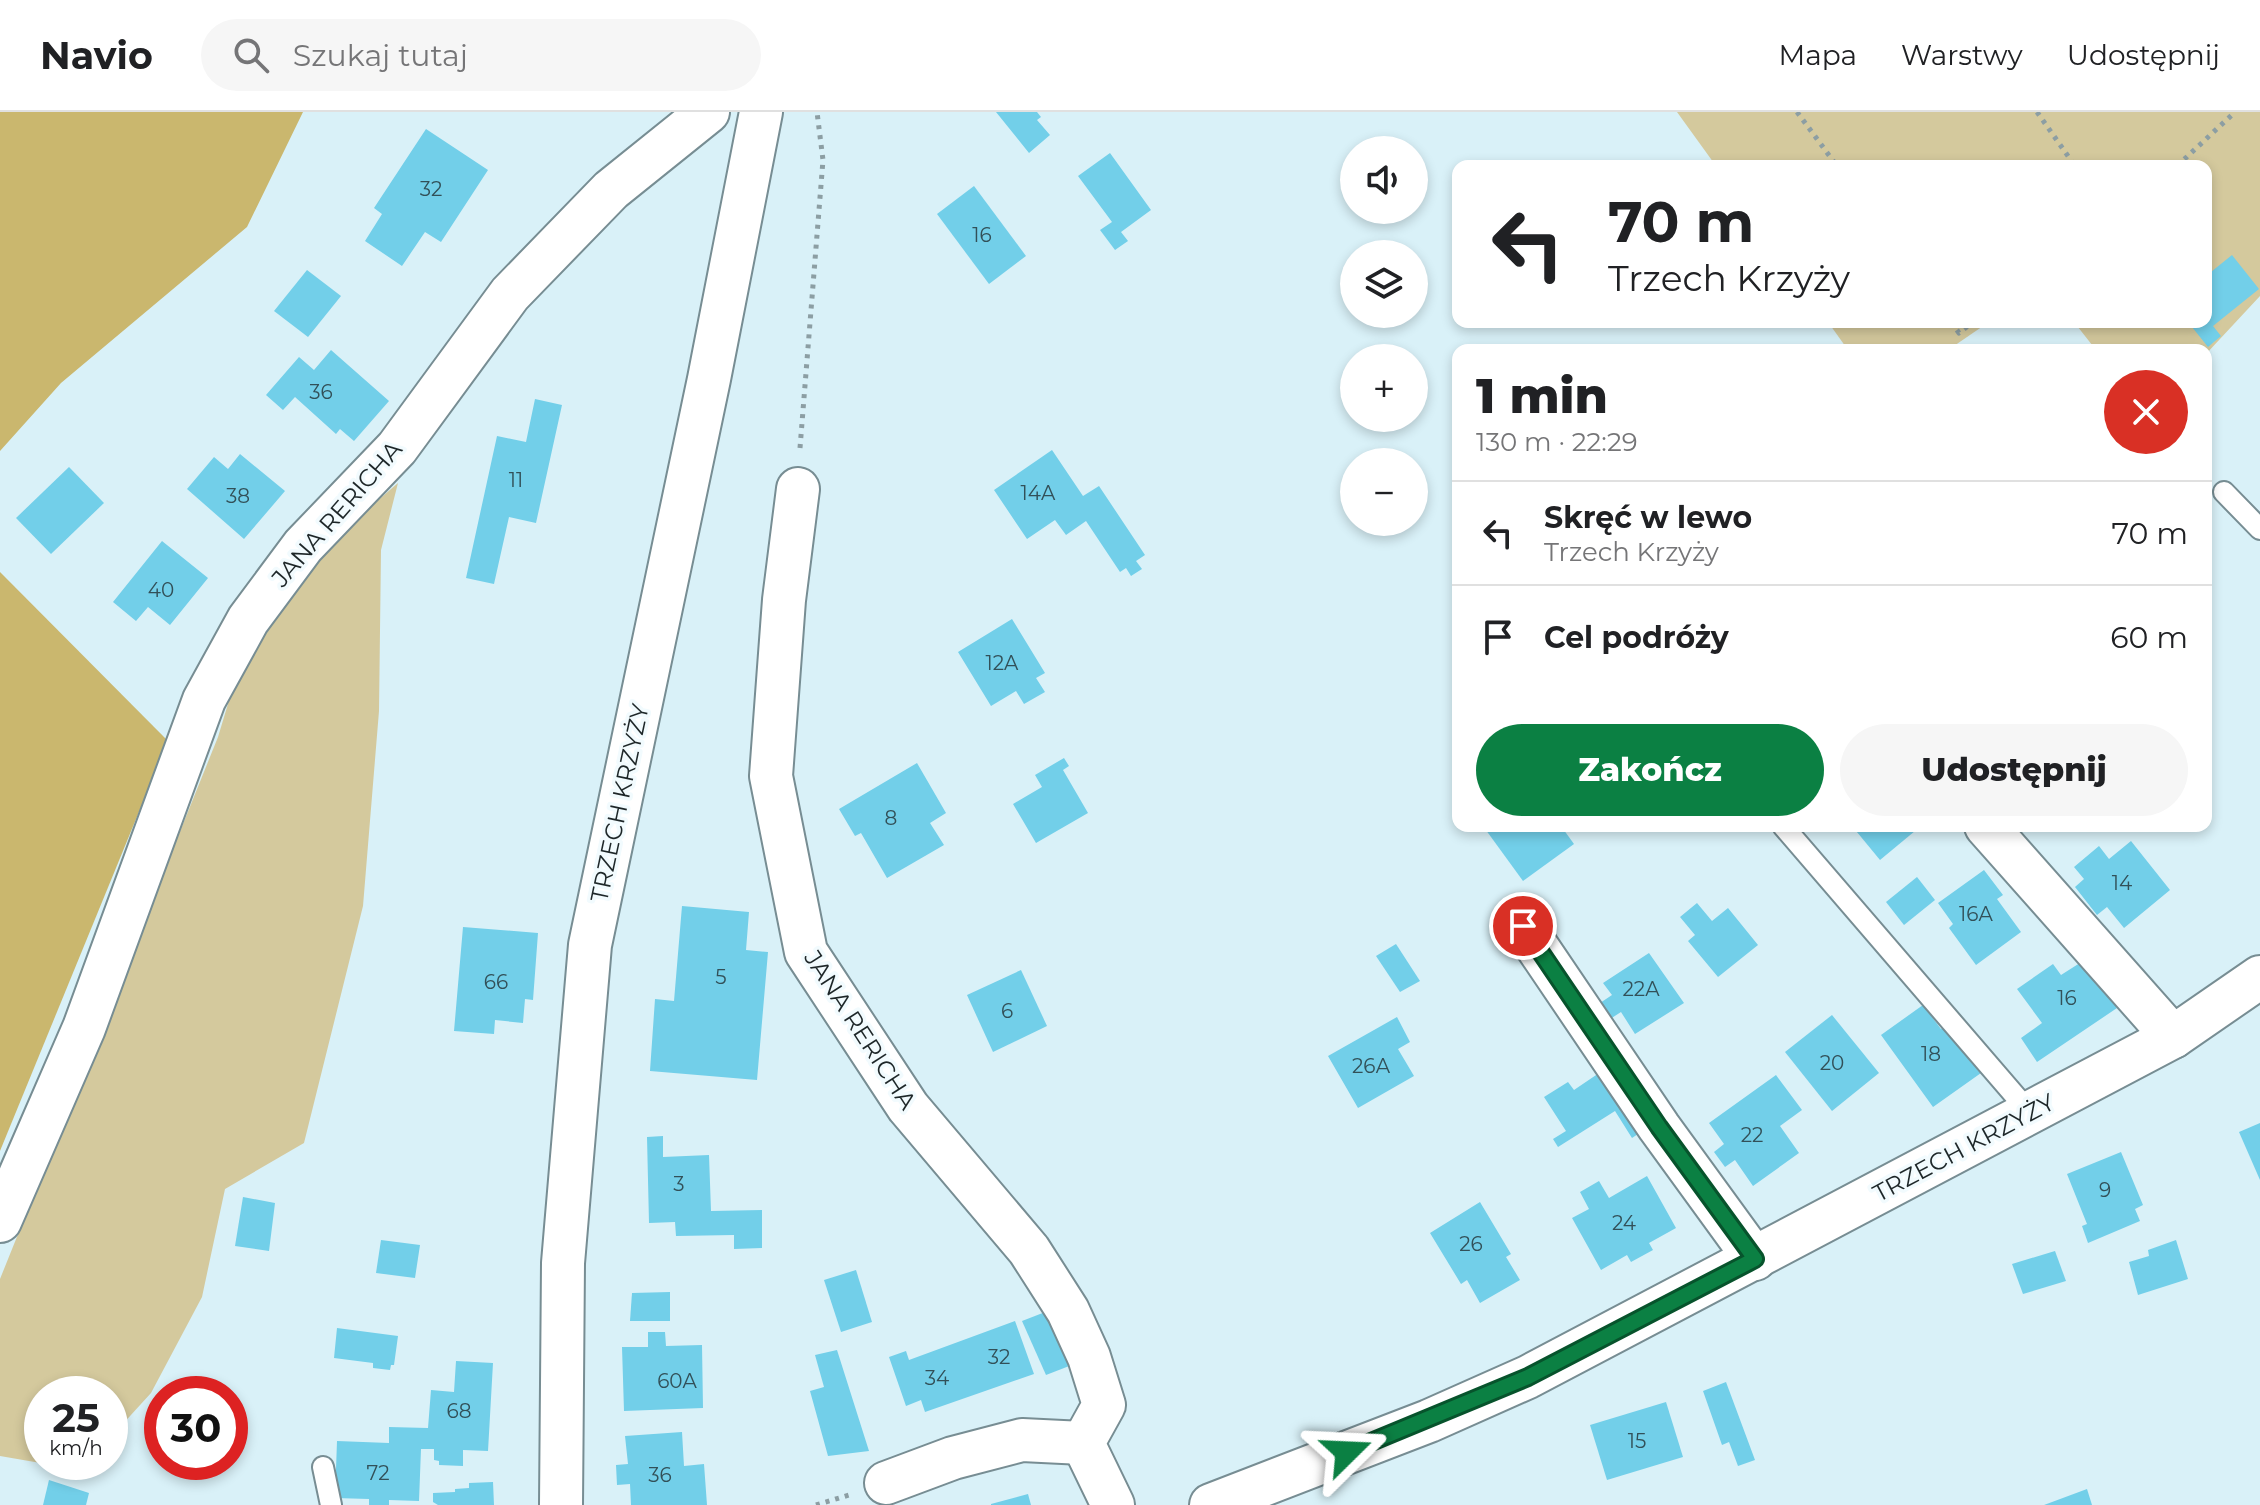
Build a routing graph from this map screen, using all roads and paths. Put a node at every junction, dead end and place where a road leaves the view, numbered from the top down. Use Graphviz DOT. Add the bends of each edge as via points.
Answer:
graph roads {
  1 [pos="708,112"];
  2 [pos="761,112"];
  3 [pos="817,112"];
  4 [pos="1797,112"];
  5 [pos="2037,112"];
  6 [pos="2235,112"];
  7 [pos="1833,160"];
  8 [pos="2071,160"];
  9 [pos="2183,160"];
  10 [pos="798,489"];
  11 [pos="2224,492"];
  12 [pos="2260,529"];
  13 [pos="1788,832"];
  14 [pos="1991,832"];
  15 [pos="1523,926"];
  16 [pos="2260,977"];
  17 [pos="2173,1037"];
  18 [pos="2030,1113"];
  19 [pos="0,1221"];
  20 [pos="1755,1259"];
  21 [pos="1083,1443"];
  22 [pos="323,1467"];
  23 [pos="886,1483"];
  24 [pos="331,1505"];
  25 [pos="561,1505"];
  26 [pos="1113,1505"];
  27 [pos="1211,1505"];
  1 -- 19 [label="street, JANA RERICHA" via="611,190 510,294 397,448 303,546 248,620 204,700 84,1028"];
  2 -- 25 [label="street, TRZECH KRZYŻY" via="590,945 563,1263"];
  3 -- 10 [label="path" via="823,160"];
  4 -- 7 [label="path"];
  5 -- 8 [label="path"];
  6 -- 9 [label="path"];
  10 -- 21 [label="street, JANA RERICHA" via="771,776 806,952 908,1107 1029,1250 1068,1311 1104,1405"];
  11 -- 12 [label="lane"];
  13 -- 18 [label="lane"];
  14 -- 17 [label="street"];
  15 -- 20 [label="street"];
  16 -- 17 [label="street, TRZECH KRZYŻY"];
  17 -- 18 [label="street, TRZECH KRZYŻY"];
  18 -- 20 [label="street, TRZECH KRZYŻY"];
  20 -- 27 [label="street, TRZECH KRZYŻY" via="1528,1377"];
  21 -- 23 [label="street" via="1022,1440"];
  21 -- 26 [label="street"];
  22 -- 24 [label="lane"];
}
